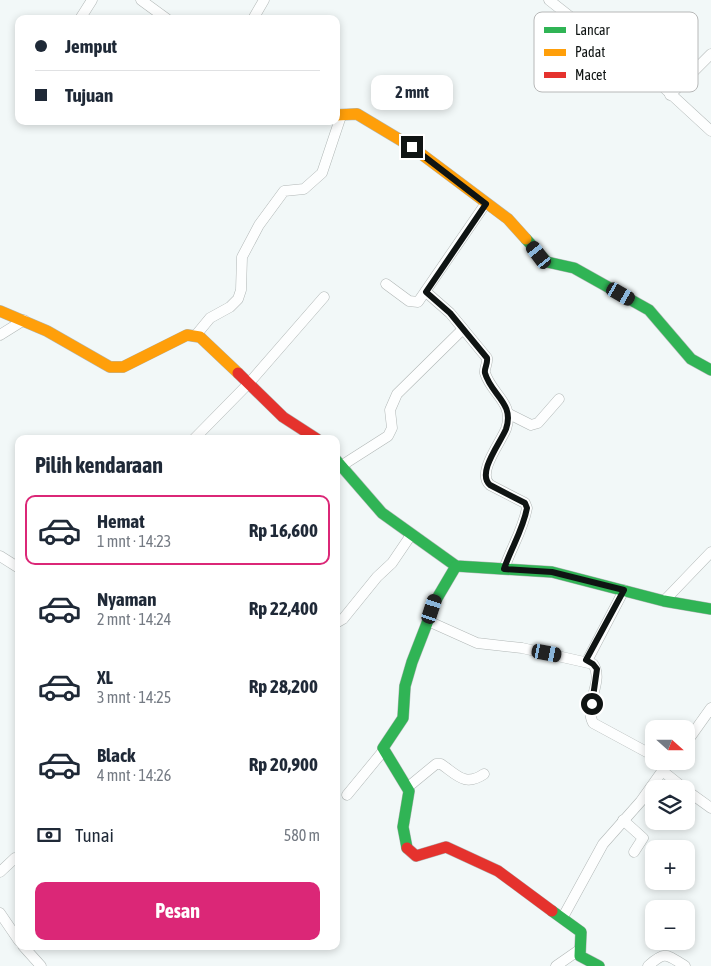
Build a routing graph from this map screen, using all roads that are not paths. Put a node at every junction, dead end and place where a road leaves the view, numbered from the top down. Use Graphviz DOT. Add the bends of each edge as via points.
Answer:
graph roads {
  1 [pos="92,0"];
  2 [pos="141,0"];
  3 [pos="264,0"];
  4 [pos="549,0"];
  5 [pos="564,12"];
  6 [pos="83,15"];
  7 [pos="162,15"];
  8 [pos="255,15"];
  9 [pos="711,54"];
  10 [pos="698,67"];
  11 [pos="667,92"];
  12 [pos="673,92"];
  13 [pos="670,95"];
  14 [pos="340,115"];
  15 [pos="336,125"];
  16 [pos="711,131"];
  17 [pos="486,204"];
  18 [pos="386,284"];
  19 [pos="426,292"];
  20 [pos="324,297"];
  21 [pos="0,311"];
  22 [pos="24,320"];
  23 [pos="463,330"];
  24 [pos="0,335"];
  25 [pos="196,336"];
  26 [pos="711,370"];
  27 [pos="250,382"];
  28 [pos="558,399"];
  29 [pos="508,414"];
  30 [pos="198,435"];
  31 [pos="311,435"];
  32 [pos="340,462"];
  33 [pos="340,464"];
  34 [pos="410,535"];
  35 [pos="711,552"];
  36 [pos="0,556"];
  37 [pos="15,565"];
  38 [pos="456,566"];
  39 [pos="504,569"];
  40 [pos="624,590"];
  41 [pos="664,601"];
  42 [pos="711,609"];
  43 [pos="340,621"];
  44 [pos="428,621"];
  45 [pos="586,660"];
  46 [pos="711,708"];
  47 [pos="695,730"];
  48 [pos="384,750"];
  49 [pos="645,751"];
  50 [pos="660,770"];
  51 [pos="667,770"];
  52 [pos="484,774"];
  53 [pos="676,780"];
  54 [pos="408,787"];
  55 [pos="346,796"];
  56 [pos="695,796"];
  57 [pos="711,808"];
  58 [pos="623,820"];
  59 [pos="634,852"];
  60 [pos="15,858"];
  61 [pos="0,872"];
  62 [pos="0,913"];
  63 [pos="562,917"];
  64 [pos="15,935"];
  65 [pos="27,950"];
  66 [pos="579,950"];
  67 [pos="41,966"];
  68 [pos="556,966"];
  69 [pos="600,966"];
  70 [pos="648,966"];
  71 [pos="685,966"];
  1 -- 6 [label="street"];
  2 -- 7 [label="street"];
  3 -- 8 [label="street"];
  4 -- 5 [label="street"];
  9 -- 10 [label="street"];
  11 -- 13 [label="street"];
  12 -- 13 [label="street"];
  13 -- 16 [label="street"];
  14 -- 17 [label="street" via="364,117 412,147"];
  15 -- 25 [label="street" via="322,173 304,189 284,191 242,257 238,299 210,318"];
  17 -- 19 [label="street"];
  17 -- 26 [label="street" via="512,223 547,262 574,268 649,310 691,359"];
  18 -- 19 [label="street" via="413,302 418,302"];
  19 -- 23 [label="street" via="450,313"];
  20 -- 27 [label="street"];
  21 -- 22 [label="street"];
  22 -- 24 [label="street"];
  22 -- 25 [label="street" via="110,367 123,367 187,335"];
  23 -- 29 [label="street" via="487,358 486,375 507,407"];
  23 -- 32 [label="street" via="397,394 390,410 392,428 388,436"];
  25 -- 27 [label="street" via="207,342"];
  27 -- 30 [label="street"];
  27 -- 31 [label="street" via="283,417"];
  28 -- 29 [label="street" via="538,423 531,425"];
  29 -- 39 [label="street" via="506,429 485,476 486,482 525,503 527,508 520,535"];
  33 -- 34 [label="street" via="382,513"];
  34 -- 38 [label="street"];
  34 -- 43 [label="street" via="392,563"];
  35 -- 41 [label="street"];
  36 -- 37 [label="street"];
  38 -- 39 [label="street"];
  38 -- 44 [label="street" via="444,581"];
  39 -- 40 [label="street" via="552,572"];
  40 -- 41 [label="street"];
  40 -- 45 [label="street"];
  41 -- 42 [label="street"];
  44 -- 45 [label="street" via="477,643"];
  44 -- 48 [label="street" via="405,685 405,713 400,725 384,744"];
  45 -- 49 [label="street" via="597,669 590,712 593,722"];
  46 -- 47 [label="street"];
  48 -- 54 [label="street"];
  48 -- 55 [label="street"];
  50 -- 58 [label="street" via="641,801"];
  51 -- 53 [label="street"];
  52 -- 54 [label="street" via="467,781 436,764"];
  54 -- 63 [label="street" via="402,836 412,854 421,856 446,847 453,849 498,871"];
  56 -- 57 [label="street"];
  58 -- 59 [label="street" via="643,838"];
  58 -- 63 [label="street" via="591,863"];
  60 -- 61 [label="street"];
  62 -- 64 [label="street"];
  63 -- 66 [label="street" via="581,932"];
  65 -- 67 [label="street"];
  66 -- 68 [label="street"];
  66 -- 69 [label="street" via="583,959"];
  70 -- 71 [label="street" via="665,955"];
}
